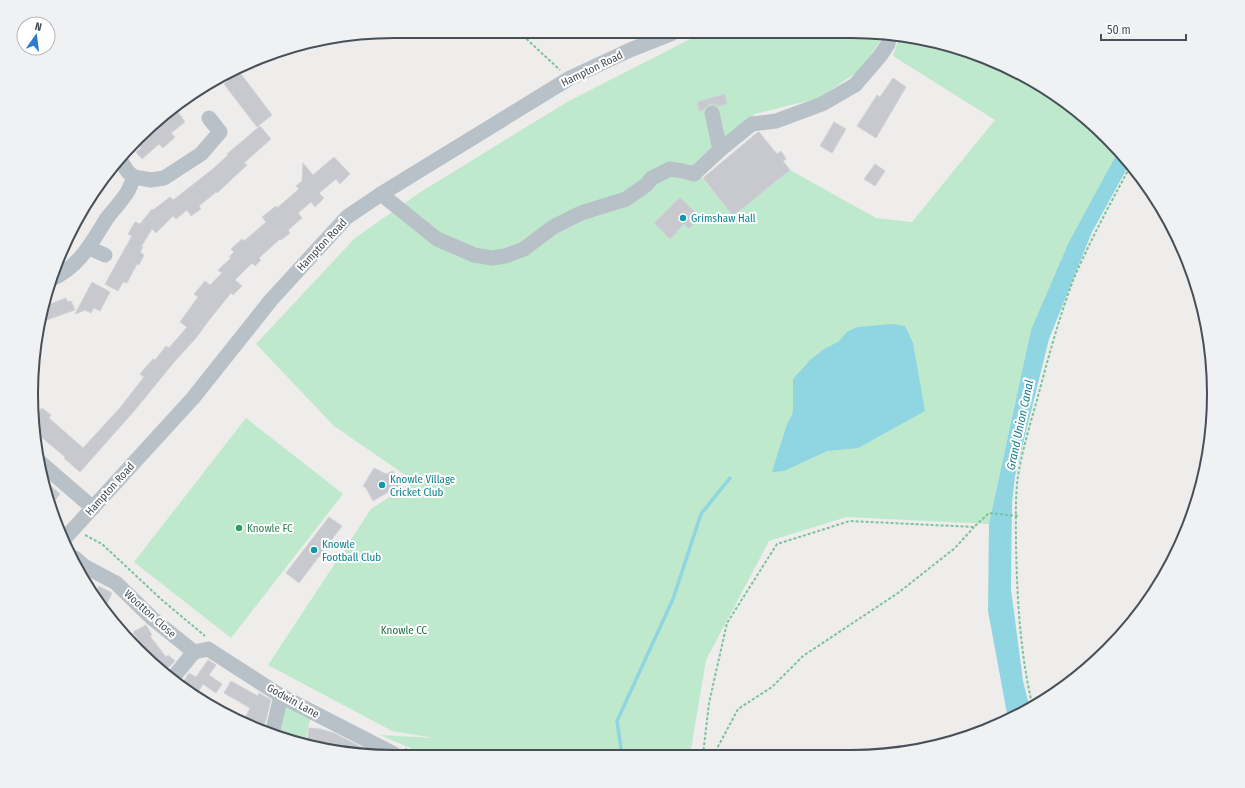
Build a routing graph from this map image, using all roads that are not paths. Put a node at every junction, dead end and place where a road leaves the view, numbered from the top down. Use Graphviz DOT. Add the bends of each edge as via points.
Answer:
graph roads {
  1 [pos="660,38"];
  2 [pos="889,40"];
  3 [pos="712,113"];
  4 [pos="209,118"];
  5 [pos="720,150"];
  6 [pos="122,164"];
  7 [pos="134,177"];
  8 [pos="381,194"];
  9 [pos="89,248"];
  10 [pos="105,255"];
  11 [pos="58,277"];
  12 [pos="46,467"];
  13 [pos="93,508"];
  14 [pos="69,533"];
  15 [pos="83,565"];
  16 [pos="194,652"];
  17 [pos="175,675"];
  18 [pos="281,696"];
  19 [pos="273,729"];
  20 [pos="396,750"];
  1 -- 8 [label="street, Hampton Road" via="570,78"];
  2 -- 5 [label="street" via="880,56 854,85 822,104 776,121 752,124"];
  3 -- 5 [label="street"];
  4 -- 7 [label="street" via="220,132 201,154 164,178 151,180"];
  5 -- 8 [label="street" via="694,174 670,170 652,178 626,200 581,213 553,227 524,249 492,258 474,255 437,239"];
  6 -- 7 [label="street"];
  7 -- 9 [label="street" via="127,192"];
  8 -- 13 [label="street, Hampton Road" via="342,222 271,300 192,398"];
  9 -- 10 [label="street"];
  9 -- 11 [label="street" via="77,262"];
  12 -- 13 [label="street"];
  13 -- 14 [label="street, Hampton Road"];
  15 -- 16 [label="street, Wootton Close" via="116,583 153,619"];
  16 -- 17 [label="street"];
  16 -- 18 [label="street, Godwin Lane" via="208,649"];
  18 -- 19 [label="street"];
  18 -- 20 [label="street, Godwin Lane"];
}
